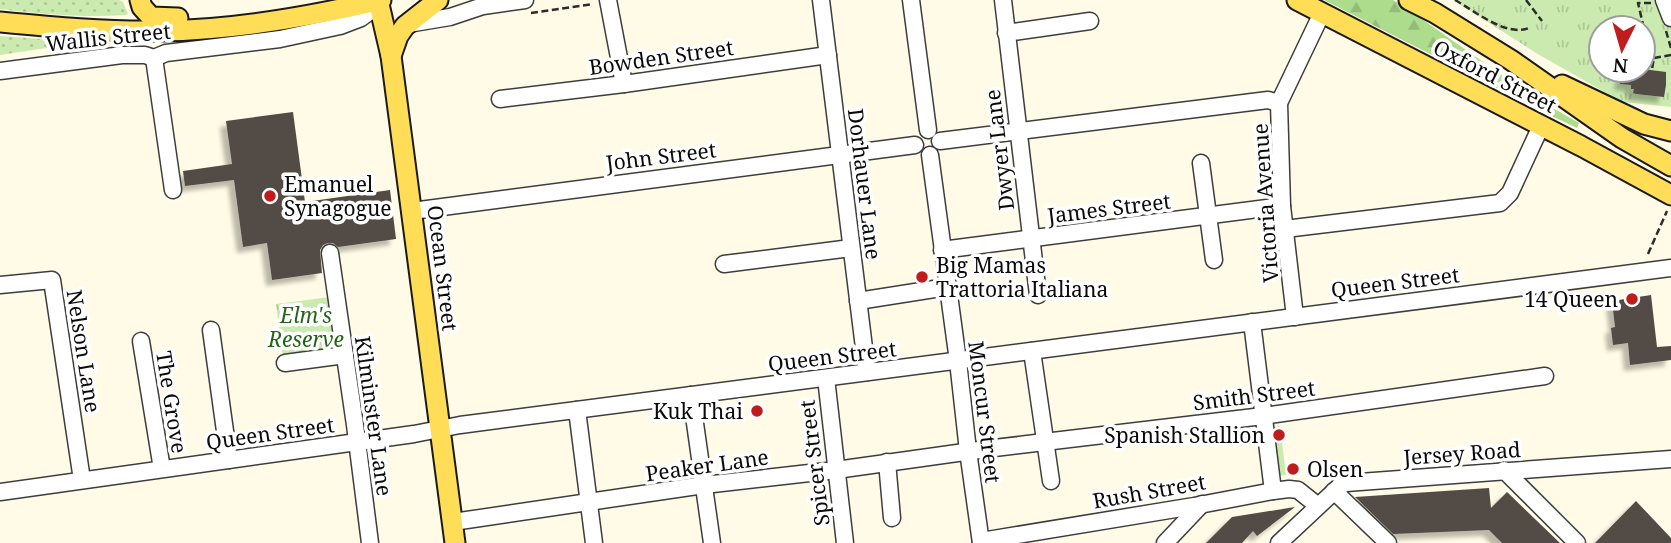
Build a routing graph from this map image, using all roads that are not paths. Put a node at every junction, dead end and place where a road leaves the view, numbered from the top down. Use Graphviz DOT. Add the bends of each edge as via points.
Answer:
graph roads {
  1 [pos="140,0"];
  2 [pos="379,0"];
  3 [pos="438,0"];
  4 [pos="524,0"];
  5 [pos="608,0"];
  6 [pos="821,0"];
  7 [pos="911,0"];
  8 [pos="1003,0"];
  9 [pos="1297,0"];
  10 [pos="1409,0"];
  11 [pos="498,2"];
  12 [pos="1322,13"];
  13 [pos="1090,21"];
  14 [pos="0,22"];
  15 [pos="408,24"];
  16 [pos="234,26"];
  17 [pos="1006,33"];
  18 [pos="828,55"];
  19 [pos="391,56"];
  20 [pos="154,58"];
  21 [pos="1511,60"];
  22 [pos="0,71"];
  23 [pos="624,84"];
  24 [pos="500,99"];
  25 [pos="1279,103"];
  26 [pos="1541,126"];
  27 [pos="1018,131"];
  28 [pos="1671,131"];
  29 [pos="934,136"];
  30 [pos="915,145"];
  31 [pos="1581,146"];
  32 [pos="839,154"];
  33 [pos="930,155"];
  34 [pos="1201,163"];
  35 [pos="1671,167"];
  36 [pos="173,190"];
  37 [pos="1670,202"];
  38 [pos="1282,206"];
  39 [pos="412,211"];
  40 [pos="1208,216"];
  41 [pos="1285,229"];
  42 [pos="1031,239"];
  43 [pos="851,248"];
  44 [pos="942,250"];
  45 [pos="330,253"];
  46 [pos="1214,260"];
  47 [pos="724,264"];
  48 [pos="1671,268"];
  49 [pos="0,285"];
  50 [pos="947,287"];
  51 [pos="1038,295"];
  52 [pos="858,301"];
  53 [pos="1295,317"];
  54 [pos="1252,322"];
  55 [pos="211,330"];
  56 [pos="141,341"];
  57 [pos="1032,351"];
  58 [pos="345,355"];
  59 [pos="958,361"];
  60 [pos="285,363"];
  61 [pos="867,372"];
  62 [pos="1545,376"];
  63 [pos="826,378"];
  64 [pos="691,395"];
  65 [pos="577,410"];
  66 [pos="1263,416"];
  67 [pos="440,428"];
  68 [pos="357,442"];
  69 [pos="1046,442"];
  70 [pos="968,451"];
  71 [pos="1671,459"];
  72 [pos="229,460"];
  73 [pos="887,462"];
  74 [pos="162,469"];
  75 [pos="836,470"];
  76 [pos="1504,470"];
  77 [pos="82,480"];
  78 [pos="1051,481"];
  79 [pos="704,485"];
  80 [pos="1273,491"];
  81 [pos="1334,491"];
  82 [pos="0,492"];
  83 [pos="589,503"];
  84 [pos="1202,504"];
  85 [pos="1318,506"];
  86 [pos="892,518"];
  87 [pos="453,522"];
  88 [pos="981,542"];
  89 [pos="370,543"];
  90 [pos="456,543"];
  91 [pos="594,543"];
  92 [pos="712,543"];
  93 [pos="845,543"];
  94 [pos="1165,543"];
  95 [pos="1279,543"];
  96 [pos="1388,543"];
  97 [pos="1577,543"];
  1 -- 16 [label="main road" via="157,19 195,18"];
  2 -- 16 [label="main road"];
  2 -- 19 [label="main road, Ocean Street"];
  2 -- 20 [label="street, Wallis Street" via="361,18 340,26"];
  3 -- 15 [label="main road"];
  4 -- 11 [label="street"];
  5 -- 23 [label="street"];
  6 -- 18 [label="street, Dorhauer Lane"];
  7 -- 29 [label="street"];
  8 -- 17 [label="street, Dwyer Lane"];
  9 -- 12 [label="main road, Oxford Street"];
  10 -- 21 [label="main road, Oxford Street"];
  11 -- 15 [label="street"];
  12 -- 25 [label="street, Victoria Avenue"];
  12 -- 26 [label="main road, Oxford Street"];
  13 -- 17 [label="street"];
  14 -- 16 [label="main road" via="132,32"];
  15 -- 19 [label="main road"];
  17 -- 27 [label="street, Dwyer Lane"];
  18 -- 23 [label="street, Bowden Street"];
  18 -- 32 [label="street, Dorhauer Lane"];
  19 -- 39 [label="main road, Ocean Street"];
  20 -- 22 [label="street, Wallis Street" via="121,55"];
  20 -- 36 [label="street"];
  21 -- 28 [label="main road" via="1644,124"];
  21 -- 35 [label="main road, Oxford Street"];
  23 -- 24 [label="street, Bowden Street"];
  25 -- 27 [label="street" via="1268,100"];
  25 -- 38 [label="street, Victoria Avenue"];
  26 -- 31 [label="main road, Oxford Street"];
  26 -- 41 [label="street" via="1510,193 1500,202"];
  27 -- 29 [label="street"];
  27 -- 42 [label="street, Dwyer Lane"];
  29 -- 30 [label="street" via="919,133"];
  29 -- 33 [label="street" via="938,150"];
  30 -- 32 [label="street, John Street"];
  30 -- 33 [label="street" via="921,154"];
  31 -- 35 [label="main road" via="1640,166"];
  31 -- 37 [label="main road, Oxford Street"];
  32 -- 39 [label="street, John Street"];
  32 -- 43 [label="street, Dorhauer Lane"];
  33 -- 44 [label="street, Moncur Street"];
  34 -- 40 [label="street"];
  38 -- 40 [label="street, James Street"];
  38 -- 41 [label="street, Victoria Avenue"];
  39 -- 67 [label="main road, Ocean Street"];
  40 -- 42 [label="street, James Street"];
  40 -- 46 [label="street"];
  41 -- 53 [label="street, Victoria Avenue"];
  42 -- 44 [label="street, James Street"];
  42 -- 51 [label="street, Dwyer Lane"];
  43 -- 47 [label="street"];
  43 -- 52 [label="street, Dorhauer Lane"];
  44 -- 50 [label="street, Moncur Street"];
  45 -- 58 [label="street, Kilminster Lane"];
  48 -- 53 [label="street, Queen Street"];
  49 -- 77 [label="street, Nelson Lane" via="52,280"];
  50 -- 52 [label="street"];
  50 -- 59 [label="street, Moncur Street"];
  52 -- 61 [label="street, Dorhauer Lane"];
  53 -- 54 [label="street, Queen Street"];
  54 -- 57 [label="street, Queen Street"];
  54 -- 66 [label="street"];
  55 -- 72 [label="street"];
  56 -- 74 [label="street, The Grove"];
  57 -- 59 [label="street, Queen Street"];
  57 -- 69 [label="street"];
  58 -- 60 [label="street"];
  58 -- 68 [label="street, Kilminster Lane"];
  59 -- 61 [label="street, Queen Street"];
  59 -- 70 [label="street, Moncur Street"];
  61 -- 63 [label="street, Queen Street"];
  62 -- 66 [label="street, Smith Street"];
  63 -- 64 [label="street, Queen Street"];
  63 -- 75 [label="street, Spicer Street"];
  64 -- 65 [label="street, Queen Street"];
  64 -- 79 [label="street"];
  65 -- 67 [label="street, Queen Street"];
  65 -- 83 [label="street"];
  66 -- 69 [label="street, Smith Street"];
  66 -- 80 [label="street"];
  67 -- 68 [label="street, Queen Street"];
  67 -- 87 [label="main road, Ocean Street"];
  68 -- 72 [label="street, Queen Street"];
  68 -- 89 [label="street, Kilminster Lane"];
  69 -- 70 [label="street, Smith Street"];
  69 -- 78 [label="street"];
  70 -- 73 [label="street, Peaker Lane"];
  70 -- 88 [label="street, Moncur Street"];
  71 -- 76 [label="street, Jersey Road"];
  72 -- 74 [label="street, Queen Street"];
  73 -- 75 [label="street, Peaker Lane"];
  73 -- 86 [label="street"];
  74 -- 77 [label="street, Queen Street"];
  75 -- 79 [label="street, Peaker Lane"];
  75 -- 93 [label="street, Spicer Street"];
  76 -- 81 [label="street, Jersey Road" via="1346,483"];
  76 -- 97 [label="street"];
  77 -- 82 [label="street, Queen Street"];
  79 -- 83 [label="street, Peaker Lane"];
  79 -- 92 [label="street"];
  80 -- 84 [label="street, Rush Street"];
  80 -- 85 [label="street, Rush Street" via="1298,490"];
  81 -- 85 [label="street, Jersey Road"];
  81 -- 96 [label="street"];
  83 -- 87 [label="street, Peaker Lane"];
  83 -- 91 [label="street"];
  84 -- 88 [label="street, Rush Street"];
  84 -- 94 [label="street"];
  85 -- 95 [label="street, Jersey Road"];
  87 -- 90 [label="main road, Ocean Street"];
}
